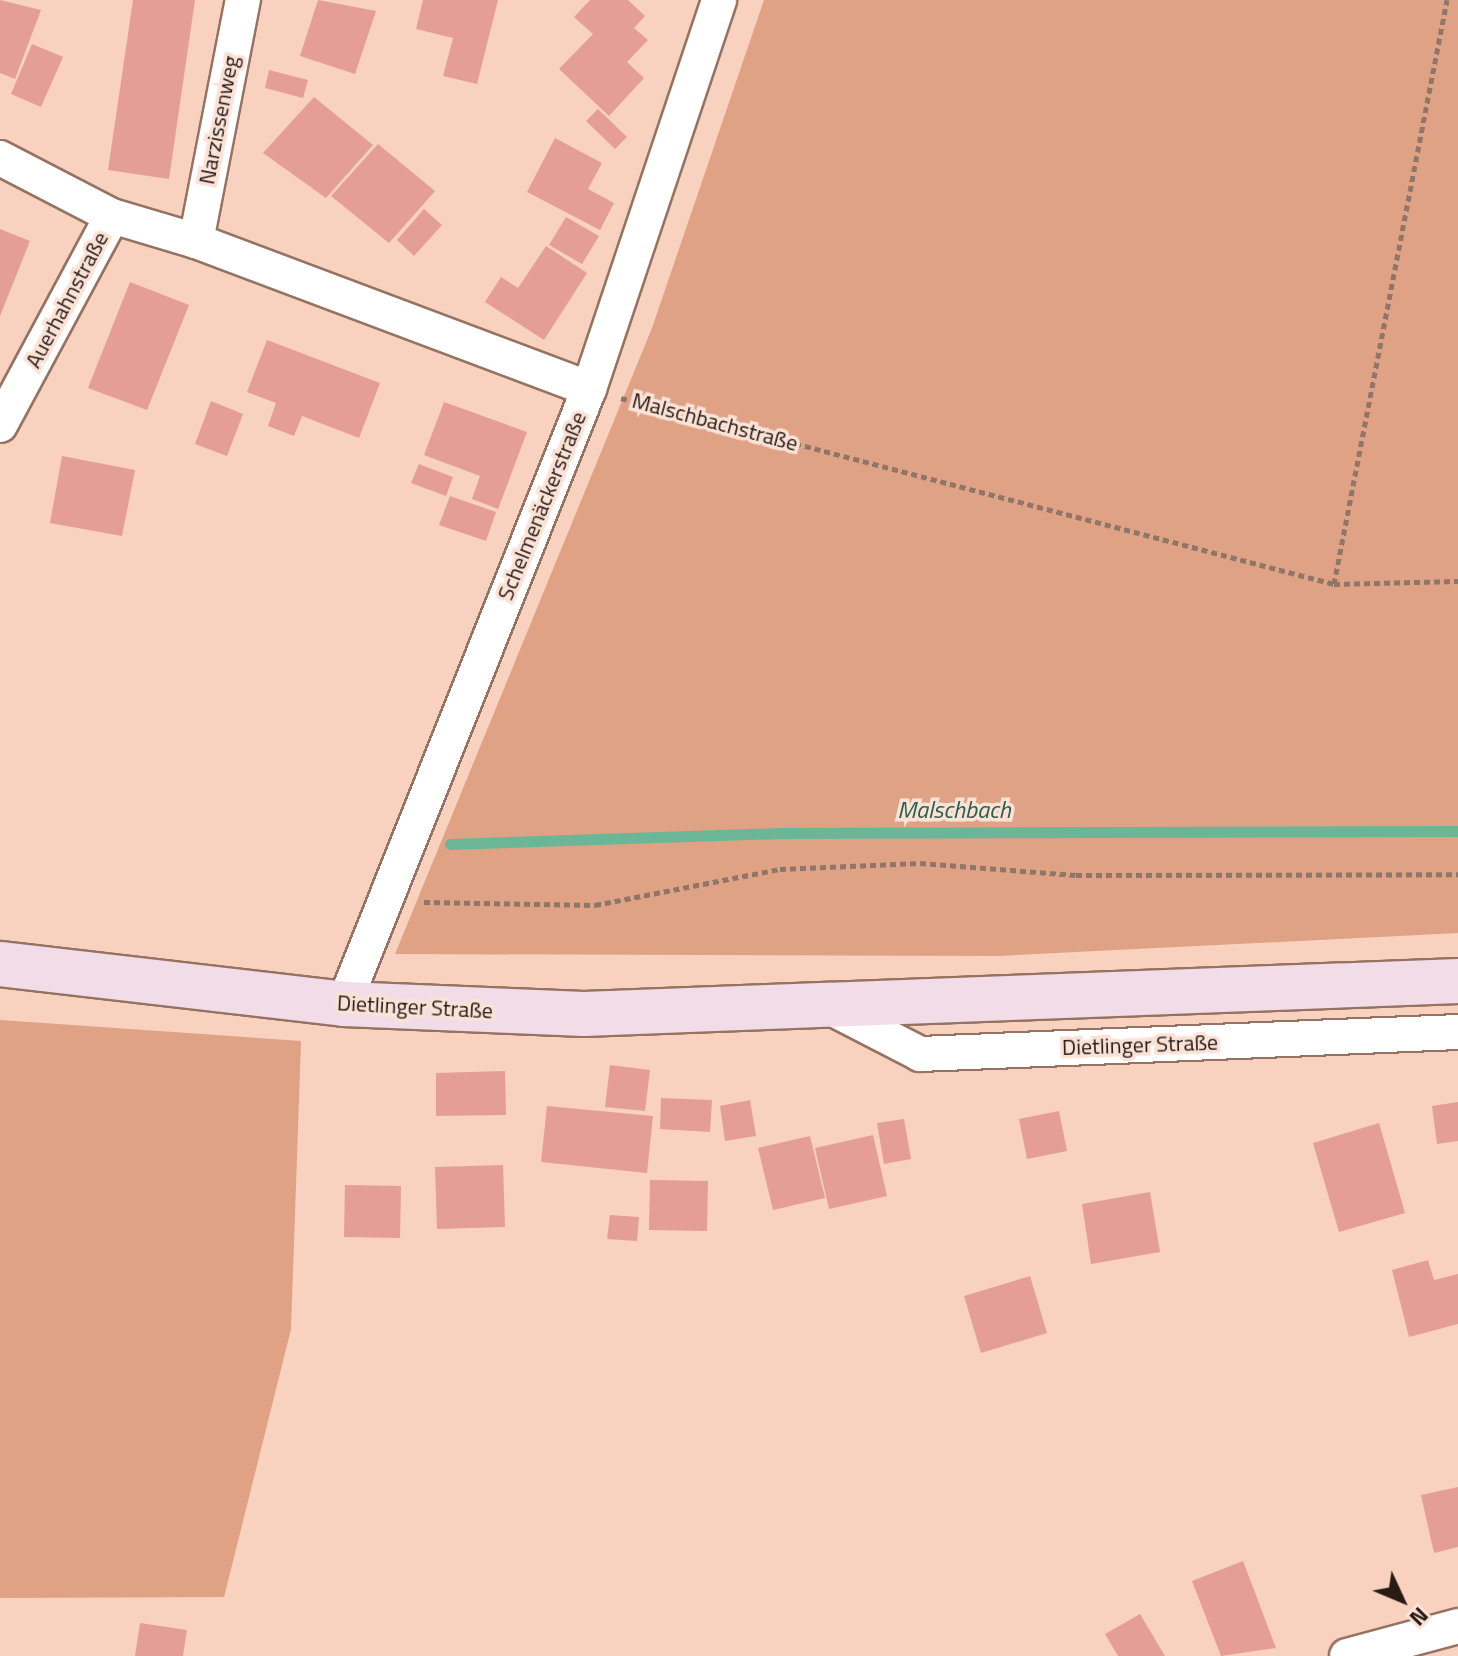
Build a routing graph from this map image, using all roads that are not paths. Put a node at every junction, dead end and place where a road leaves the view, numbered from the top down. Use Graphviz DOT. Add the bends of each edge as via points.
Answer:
graph roads {
  1 [pos="243,0"];
  2 [pos="719,0"];
  3 [pos="0,158"];
  4 [pos="112,216"];
  5 [pos="196,241"];
  6 [pos="589,389"];
  7 [pos="0,425"];
  8 [pos="0,964"];
  9 [pos="1458,981"];
  10 [pos="344,1004"];
  11 [pos="833,1009"];
  12 [pos="1458,1032"];
  13 [pos="1458,1626"];
  14 [pos="1347,1656"];
  1 -- 5 [label="street, Narzissenweg"];
  2 -- 6 [label="street, Schelmenäckerstraße"];
  3 -- 4 [label="street"];
  4 -- 5 [label="street"];
  4 -- 7 [label="street, Auerhahnstraße"];
  5 -- 6 [label="street"];
  6 -- 10 [label="street, Schelmenäckerstraße"];
  8 -- 10 [label="main road, Dietlinger Straße"];
  9 -- 11 [label="main road, Dietlinger Straße"];
  10 -- 11 [label="main road, Dietlinger Straße" via="584,1014"];
  11 -- 12 [label="street, Dietlinger Straße" via="920,1054"];
  13 -- 14 [label="street"];
}
